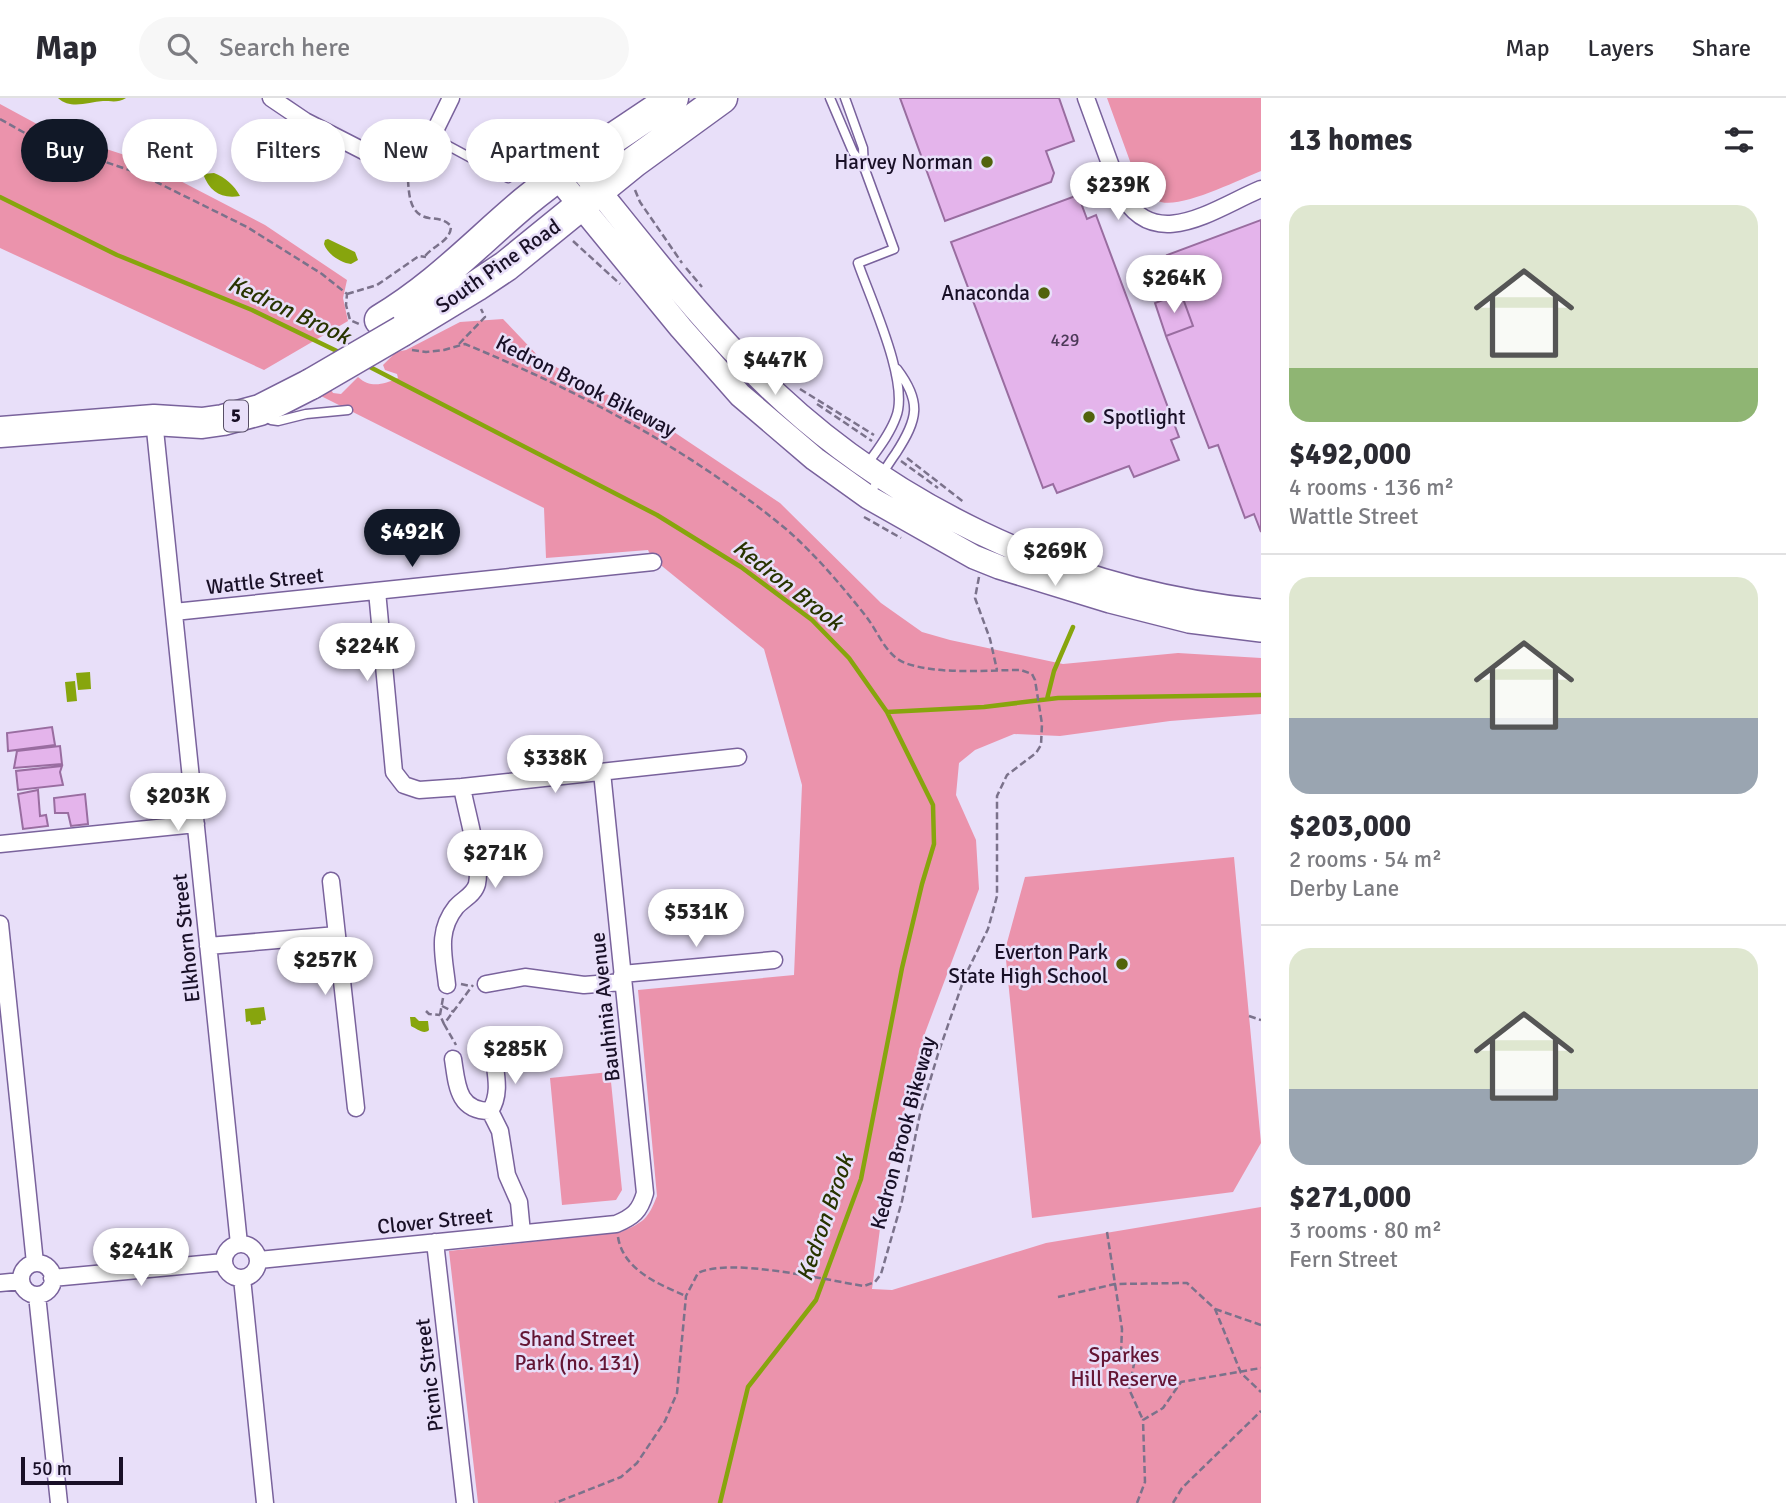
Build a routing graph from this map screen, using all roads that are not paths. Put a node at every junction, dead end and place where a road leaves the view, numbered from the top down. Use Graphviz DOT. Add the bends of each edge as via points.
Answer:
graph roads {
  1 [pos="271,98"];
  2 [pos="451,98"];
  3 [pos="673,98"];
  4 [pos="722,98"];
  5 [pos="830,98"];
  6 [pos="845,98"];
  7 [pos="1086,98"];
  8 [pos="441,119"];
  9 [pos="624,132"];
  10 [pos="359,147"];
  11 [pos="864,167"];
  12 [pos="553,182"];
  13 [pos="576,182"];
  14 [pos="1261,189"];
  15 [pos="590,198"];
  16 [pos="1261,199"];
  17 [pos="1231,205"];
  18 [pos="388,331"];
  19 [pos="895,366"];
  20 [pos="301,378"];
  21 [pos="257,405"];
  22 [pos="348,410"];
  23 [pos="155,419"];
  24 [pos="0,432"];
  25 [pos="874,471"];
  26 [pos="860,492"];
  27 [pos="653,562"];
  28 [pos="377,591"];
  29 [pos="1261,611"];
  30 [pos="174,612"];
  31 [pos="1261,630"];
  32 [pos="738,757"];
  33 [pos="602,772"];
  34 [pos="462,787"];
  35 [pos="196,824"];
  36 [pos="0,844"];
  37 [pos="331,881"];
  38 [pos="0,924"];
  39 [pos="337,935"];
  40 [pos="208,946"];
  41 [pos="774,960"];
  42 [pos="623,978"];
  43 [pos="486,984"];
  44 [pos="447,985"];
  45 [pos="493,1051"];
  46 [pos="453,1059"];
  47 [pos="356,1108"];
  48 [pos="489,1111"];
  49 [pos="616,1224"];
  50 [pos="522,1233"];
  51 [pos="435,1242"];
  52 [pos="239,1244"];
  53 [pos="259,1260"];
  54 [pos="224,1262"];
  55 [pos="35,1263"];
  56 [pos="52,1278"];
  57 [pos="242,1278"];
  58 [pos="21,1281"];
  59 [pos="0,1283"];
  60 [pos="37,1295"];
  61 [pos="59,1503"];
  62 [pos="265,1503"];
  63 [pos="465,1503"];
  1 -- 10 [label="street"];
  2 -- 8 [label="street"];
  3 -- 9 [label="highway, South Pine Road / 5"];
  4 -- 15 [label="highway, South Pine Road / 5"];
  5 -- 11 [label="lane"];
  6 -- 11 [label="lane" via="863,148"];
  7 -- 17 [label="street" via="1121,191 1135,213 1151,221 1176,224"];
  11 -- 19 [label="lane" via="894,249 858,263"];
  12 -- 18 [label="highway, South Pine Road / 5" via="500,223"];
  13 -- 15 [label="main road"];
  14 -- 17 [label="street"];
  15 -- 18 [label="highway, South Pine Road / 5" via="476,286"];
  15 -- 25 [label="main road" via="745,363 807,420"];
  15 -- 26 [label="main road" via="681,328 740,395"];
  16 -- 17 [label="street"];
  18 -- 20 [label="highway, South Pine Road / 5, bridge"];
  19 -- 25 [label="lane" via="900,400 897,417"];
  19 -- 25 [label="lane" via="911,390 915,413 912,427"];
  20 -- 21 [label="highway, South Pine Road / 5"];
  20 -- 23 [label="highway, South Pine Road / 5"];
  21 -- 22 [label="lane, South Pine Road" via="278,421"];
  21 -- 23 [label="highway, South Pine Road / 5" via="202,422"];
  23 -- 24 [label="highway, South Pine Road / 5"];
  23 -- 30 [label="street, Elkhorn Street"];
  25 -- 26 [label="lane"];
  25 -- 26 [label="lane"];
  25 -- 29 [label="main road" via="951,518 1080,574 1200,604"];
  26 -- 31 [label="main road" via="999,567 1175,618"];
  27 -- 28 [label="street, Wattle Street"];
  28 -- 30 [label="street, Wattle Street"];
  28 -- 34 [label="street" via="394,772 404,785 419,790"];
  30 -- 35 [label="street, Elkhorn Street"];
  32 -- 33 [label="street"];
  33 -- 34 [label="street"];
  33 -- 42 [label="street, Bauhinia Avenue"];
  34 -- 44 [label="street" via="478,877 477,886 457,905 442,932"];
  35 -- 36 [label="street"];
  35 -- 40 [label="street, Elkhorn Street"];
  37 -- 39 [label="street"];
  38 -- 55 [label="street"];
  39 -- 40 [label="street"];
  39 -- 47 [label="street"];
  40 -- 52 [label="street, Elkhorn Street"];
  41 -- 42 [label="street"];
  42 -- 43 [label="street" via="584,985 524,977"];
  42 -- 49 [label="street, Bauhinia Avenue" via="645,1193 632,1217"];
  45 -- 48 [label="street" via="498,1092"];
  46 -- 48 [label="street" via="458,1088 467,1105"];
  48 -- 50 [label="street" via="500,1131 508,1175 519,1202"];
  49 -- 50 [label="street, Clover Street"];
  50 -- 51 [label="street, Clover Street"];
  51 -- 53 [label="street, Clover Street"];
  51 -- 63 [label="street, Picnic Street"];
  52 -- 53 [label="street" via="252,1247"];
  52 -- 54 [label="street" via="226,1252"];
  53 -- 57 [label="street" via="252,1275"];
  54 -- 56 [label="street"];
  54 -- 57 [label="street" via="232,1275"];
  55 -- 56 [label="street" via="45,1265"];
  55 -- 58 [label="street" via="23,1271"];
  56 -- 60 [label="street" via="47,1292"];
  57 -- 62 [label="street"];
  58 -- 59 [label="street"];
  58 -- 60 [label="street" via="28,1293"];
  60 -- 61 [label="street"];
}
